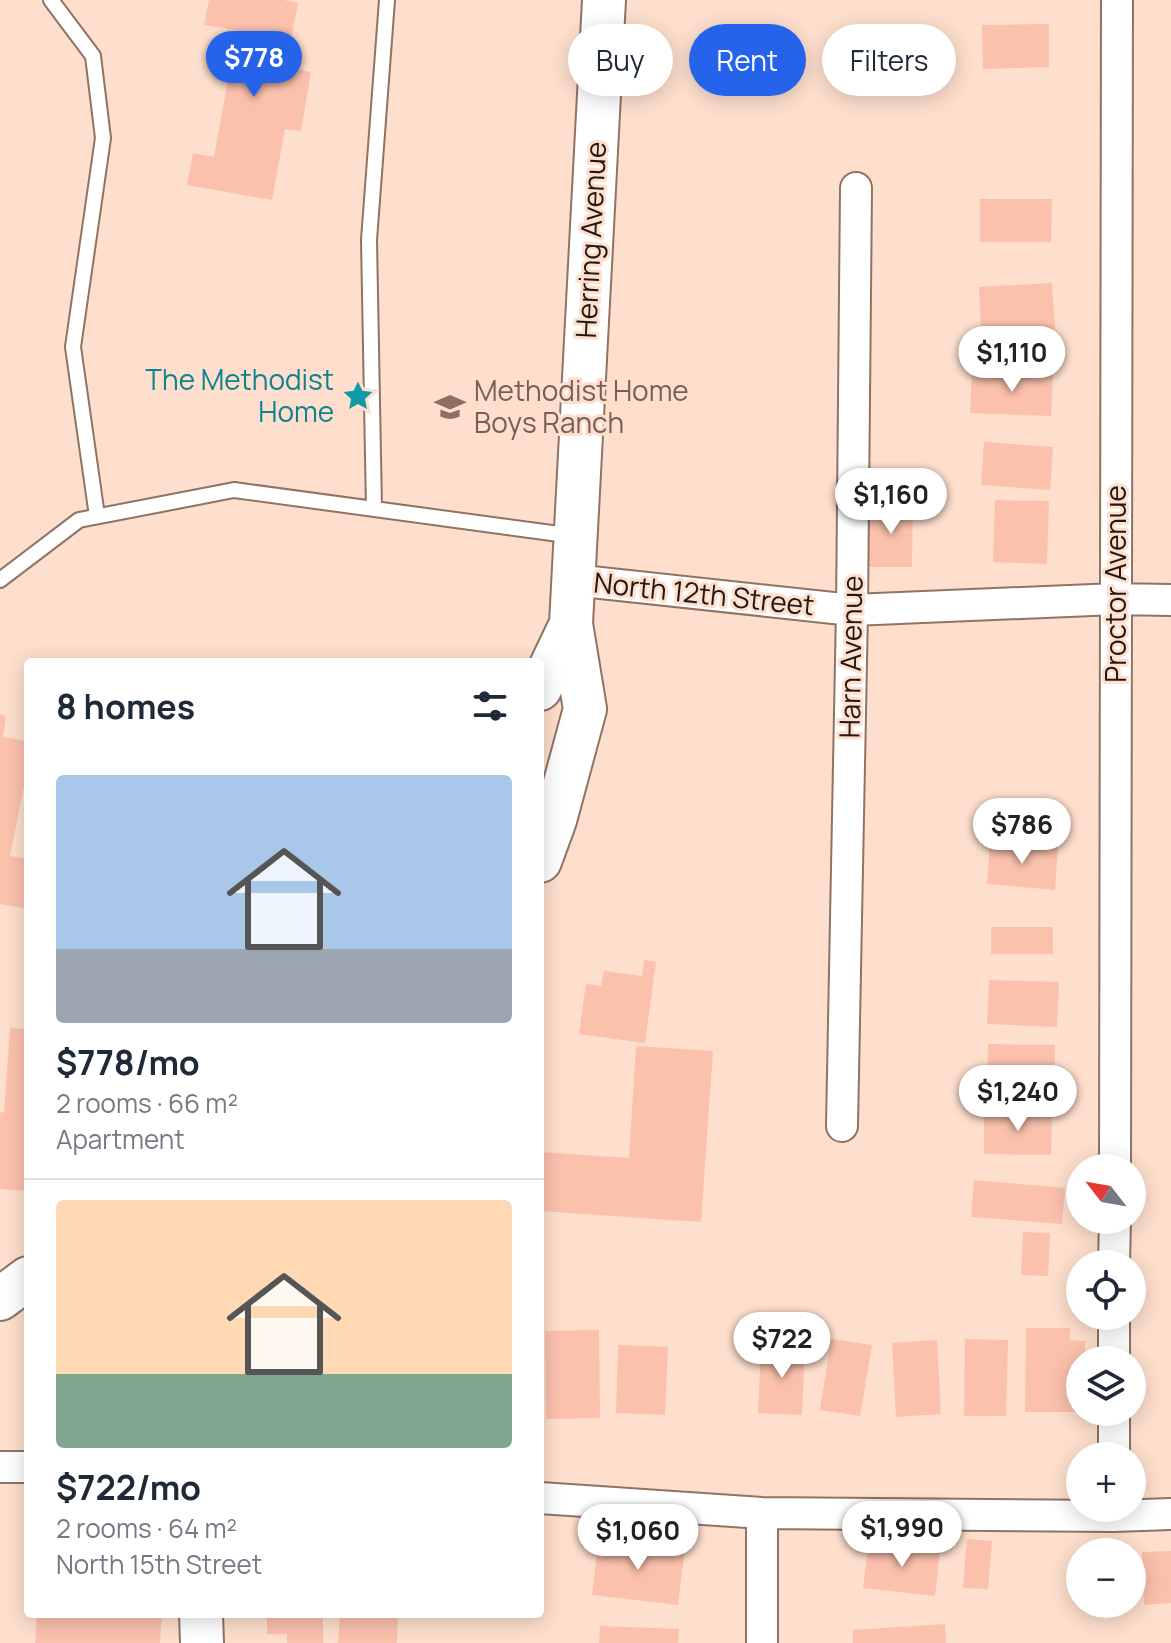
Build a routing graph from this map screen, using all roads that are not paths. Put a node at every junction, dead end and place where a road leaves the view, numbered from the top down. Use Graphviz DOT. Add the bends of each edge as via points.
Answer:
graph roads {
  1 [pos="51,0"];
  2 [pos="387,0"];
  3 [pos="604,0"];
  4 [pos="1117,0"];
  5 [pos="856,188"];
  6 [pos="374,509"];
  7 [pos="97,516"];
  8 [pos="575,536"];
  9 [pos="0,580"];
  10 [pos="573,580"];
  11 [pos="1116,599"];
  12 [pos="1171,600"];
  13 [pos="852,610"];
  14 [pos="571,624"];
  15 [pos="544,681"];
  16 [pos="544,850"];
  17 [pos="842,1126"];
  18 [pos="1115,1154"];
  19 [pos="24,1281"];
  20 [pos="0,1299"];
  21 [pos="0,1467"];
  22 [pos="24,1467"];
  23 [pos="544,1498"];
  24 [pos="1066,1512"];
  25 [pos="762,1513"];
  26 [pos="1146,1513"];
  27 [pos="1171,1514"];
  28 [pos="201,1618"];
  29 [pos="202,1643"];
  30 [pos="762,1643"];
  1 -- 7 [label="lane" via="93,56 103,138 73,347"];
  2 -- 6 [label="lane" via="369,240"];
  3 -- 8 [label="main road, Herring Avenue"];
  4 -- 11 [label="street, Proctor Avenue"];
  5 -- 13 [label="street, Harn Avenue"];
  6 -- 7 [label="lane" via="234,490"];
  6 -- 8 [label="lane"];
  7 -- 9 [label="lane" via="79,520"];
  8 -- 10 [label="main road, Herring Avenue"];
  10 -- 13 [label="street, North 12th Street"];
  10 -- 14 [label="main road, Herring Avenue"];
  11 -- 12 [label="street, North 12th Street"];
  11 -- 13 [label="street, North 12th Street"];
  11 -- 18 [label="street, Proctor Avenue"];
  13 -- 17 [label="street, Harn Avenue"];
  14 -- 15 [label="main road, Herring Avenue"];
  14 -- 16 [label="main road, Herring Avenue" via="585,709"];
  19 -- 20 [label="main road"];
  21 -- 22 [label="street"];
  23 -- 25 [label="street"];
  24 -- 25 [label="street"];
  25 -- 30 [label="street"];
  26 -- 27 [label="street"];
  28 -- 29 [label="main road"];
}
